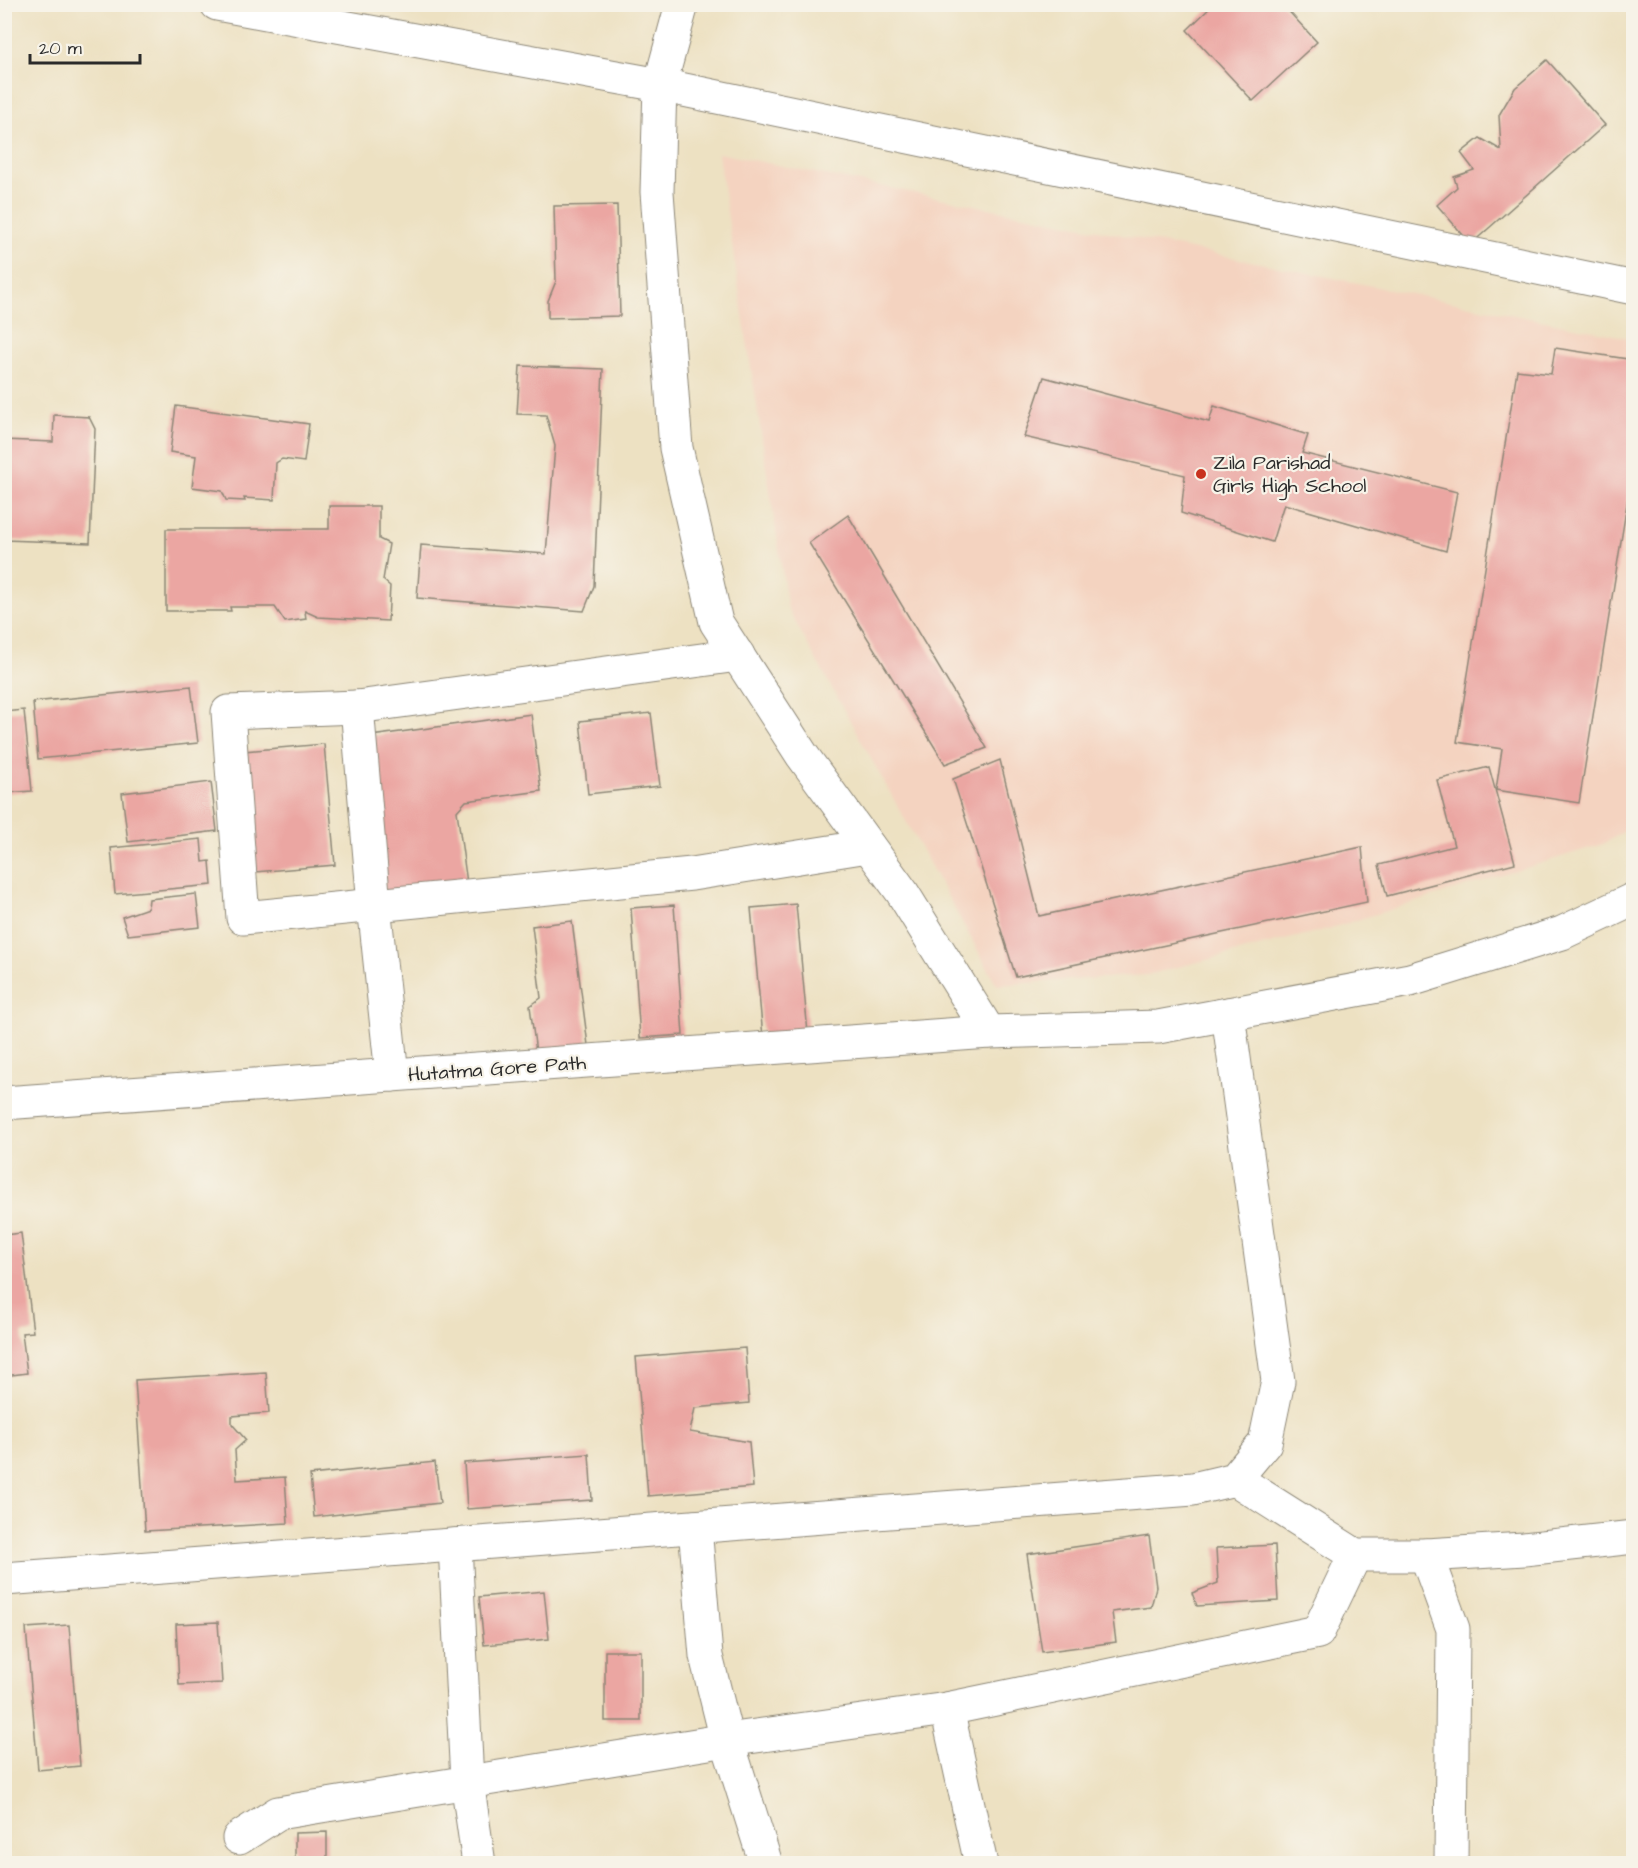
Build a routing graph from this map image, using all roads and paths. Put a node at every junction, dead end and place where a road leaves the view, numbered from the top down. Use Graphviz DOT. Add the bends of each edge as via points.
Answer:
graph roads {
  1 [pos="217,4"];
  2 [pos="682,4"];
  3 [pos="660,85"];
  4 [pos="1634,288"];
  5 [pos="738,655"];
  6 [pos="357,707"];
  7 [pos="868,846"];
  8 [pos="1634,899"];
  9 [pos="374,904"];
  10 [pos="1228,1014"];
  11 [pos="989,1032"];
  12 [pos="392,1075"];
  13 [pos="4,1103"];
  14 [pos="1235,1479"];
  15 [pos="695,1527"];
  16 [pos="1634,1537"];
  17 [pos="455,1545"];
  18 [pos="1355,1555"];
  19 [pos="1426,1555"];
  20 [pos="4,1579"];
  21 [pos="947,1709"];
  22 [pos="727,1740"];
  23 [pos="467,1781"];
  24 [pos="239,1838"];
  25 [pos="479,1863"];
  26 [pos="766,1863"];
  27 [pos="981,1863"];
  28 [pos="1451,1863"];
  1 -- 3 [label="street"];
  2 -- 3 [label="street"];
  3 -- 4 [label="street"];
  3 -- 5 [label="street" via="657,192 676,448 716,622"];
  5 -- 6 [label="street"];
  5 -- 7 [label="street" via="802,755"];
  6 -- 9 [label="street"];
  6 -- 9 [label="street" via="228,712 243,918"];
  7 -- 9 [label="street" via="692,874"];
  7 -- 11 [label="street" via="902,892"];
  8 -- 10 [label="street, Hutatma Gore Path" via="1562,933 1410,980"];
  9 -- 12 [label="street"];
  10 -- 11 [label="street, Hutatma Gore Path" via="1158,1027"];
  10 -- 14 [label="street" via="1278,1380 1266,1443"];
  11 -- 12 [label="street, Hutatma Gore Path"];
  12 -- 13 [label="street, Hutatma Gore Path"];
  14 -- 15 [label="street" via="1193,1489"];
  14 -- 18 [label="street"];
  15 -- 17 [label="street"];
  15 -- 22 [label="street" via="706,1656"];
  16 -- 19 [label="street"];
  17 -- 20 [label="street"];
  17 -- 23 [label="street"];
  18 -- 19 [label="street"];
  18 -- 21 [label="street" via="1318,1632"];
  19 -- 28 [label="street" via="1453,1629"];
  21 -- 22 [label="street"];
  21 -- 27 [label="street"];
  22 -- 23 [label="street"];
  22 -- 26 [label="street"];
  23 -- 24 [label="street" via="279,1813"];
  23 -- 25 [label="street"];
}
